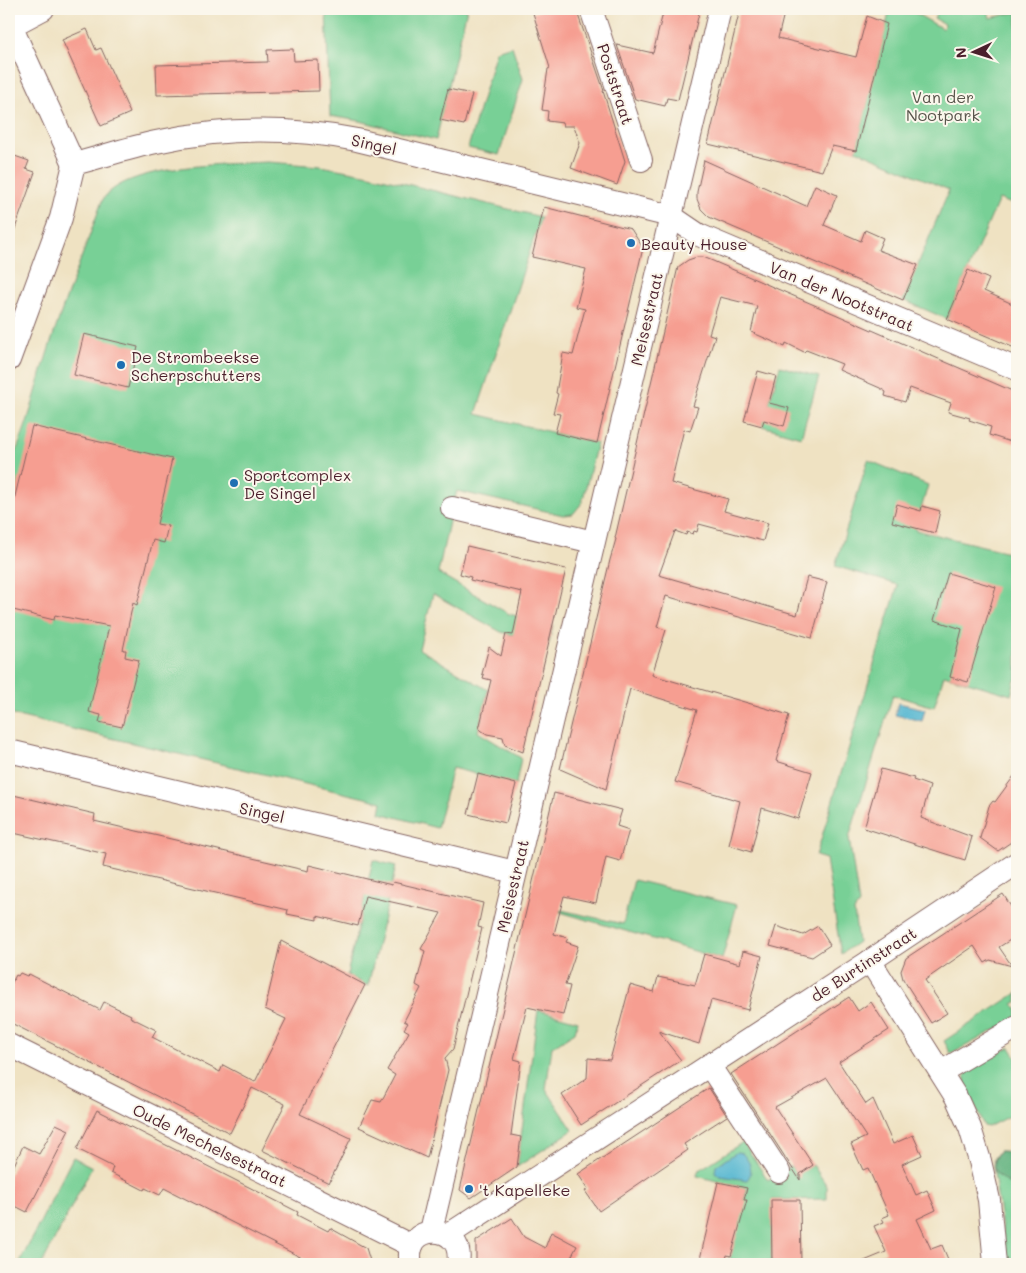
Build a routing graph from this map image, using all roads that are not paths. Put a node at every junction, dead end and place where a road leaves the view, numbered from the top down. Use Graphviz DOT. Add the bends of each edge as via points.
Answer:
graph roads {
  1 [pos="43,9"];
  2 [pos="590,9"];
  3 [pos="720,9"];
  4 [pos="12,21"];
  5 [pos="641,160"];
  6 [pos="74,164"];
  7 [pos="670,216"];
  8 [pos="9,360"];
  9 [pos="1017,369"];
  10 [pos="452,508"];
  11 [pos="593,542"];
  12 [pos="9,751"];
  13 [pos="1017,862"];
  14 [pos="515,872"];
  15 [pos="870,961"];
  16 [pos="1017,1027"];
  17 [pos="9,1045"];
  18 [pos="709,1065"];
  19 [pos="941,1072"];
  20 [pos="779,1172"];
  21 [pos="440,1233"];
  22 [pos="411,1255"];
  23 [pos="458,1264"];
  24 [pos="995,1264"];
  1 -- 4 [label="street"];
  2 -- 5 [label="street, Poststraat"];
  3 -- 7 [label="street, Meisestraat"];
  4 -- 6 [label="street"];
  6 -- 7 [label="street, Singel" via="185,136 245,130 301,132 357,140"];
  6 -- 8 [label="street" via="61,218"];
  7 -- 9 [label="street, Van der Nootstraat" via="699,235"];
  7 -- 11 [label="street, Meisestraat"];
  10 -- 11 [label="street"];
  11 -- 14 [label="street, Meisestraat"];
  12 -- 14 [label="street, Singel"];
  13 -- 15 [label="street, de Burtinstraat"];
  14 -- 21 [label="street, Meisestraat"];
  15 -- 18 [label="street, de Burtinstraat"];
  15 -- 19 [label="street"];
  16 -- 19 [label="street"];
  17 -- 22 [label="street, Oude Mechelsestraat"];
  18 -- 20 [label="street"];
  18 -- 21 [label="street, de Burtinstraat"];
  19 -- 24 [label="street" via="970,1128 980,1161 989,1200"];
  21 -- 22 [label="street, de Burtinstraat" via="416,1239"];
  21 -- 23 [label="street" via="458,1248"];
}
